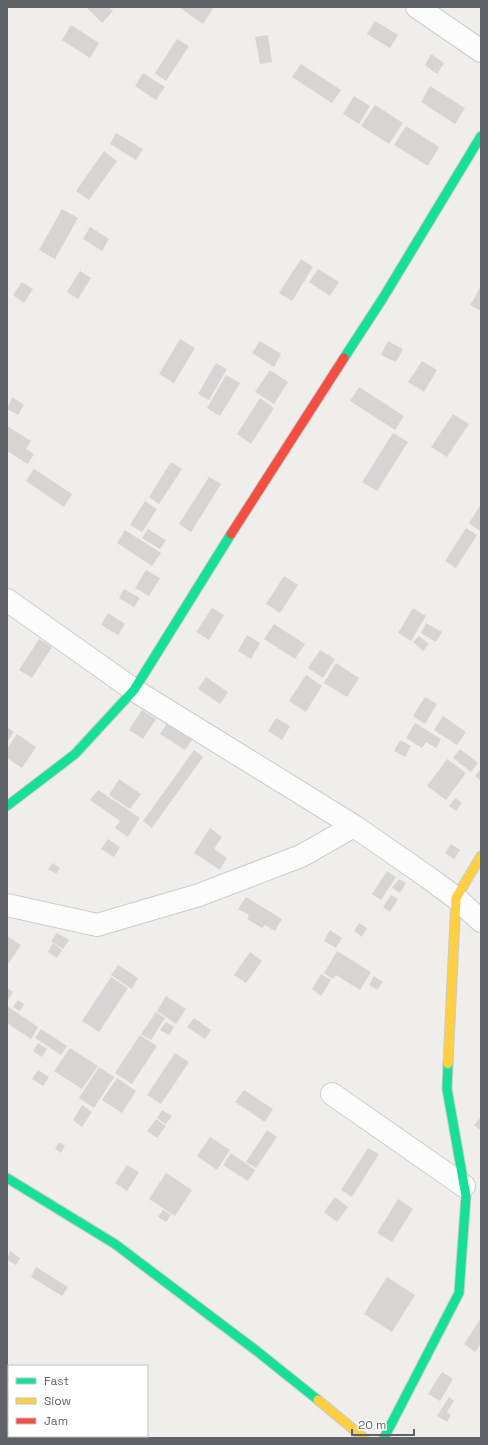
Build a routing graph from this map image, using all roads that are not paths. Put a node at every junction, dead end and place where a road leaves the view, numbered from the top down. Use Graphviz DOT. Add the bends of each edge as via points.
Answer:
graph roads {
  1 [pos="417,7"];
  2 [pos="481,51"];
  3 [pos="481,136"];
  4 [pos="7,600"];
  5 [pos="134,690"];
  6 [pos="7,806"];
  7 [pos="354,826"];
  8 [pos="481,856"];
  9 [pos="456,898"];
  10 [pos="7,905"];
  11 [pos="481,921"];
  12 [pos="332,1094"];
  13 [pos="7,1178"];
  14 [pos="464,1186"];
  15 [pos="364,1438"];
  16 [pos="384,1438"];
  1 -- 2 [label="street"];
  3 -- 5 [label="street" via="383,298"];
  4 -- 5 [label="street"];
  5 -- 6 [label="street" via="75,754"];
  5 -- 7 [label="street"];
  7 -- 9 [label="street"];
  7 -- 10 [label="street" via="301,856 199,895 97,925"];
  8 -- 9 [label="street"];
  9 -- 11 [label="street"];
  9 -- 14 [label="street" via="447,1089"];
  12 -- 14 [label="street"];
  13 -- 15 [label="street" via="115,1244 258,1352"];
  14 -- 16 [label="street" via="466,1196 459,1293"];
}
